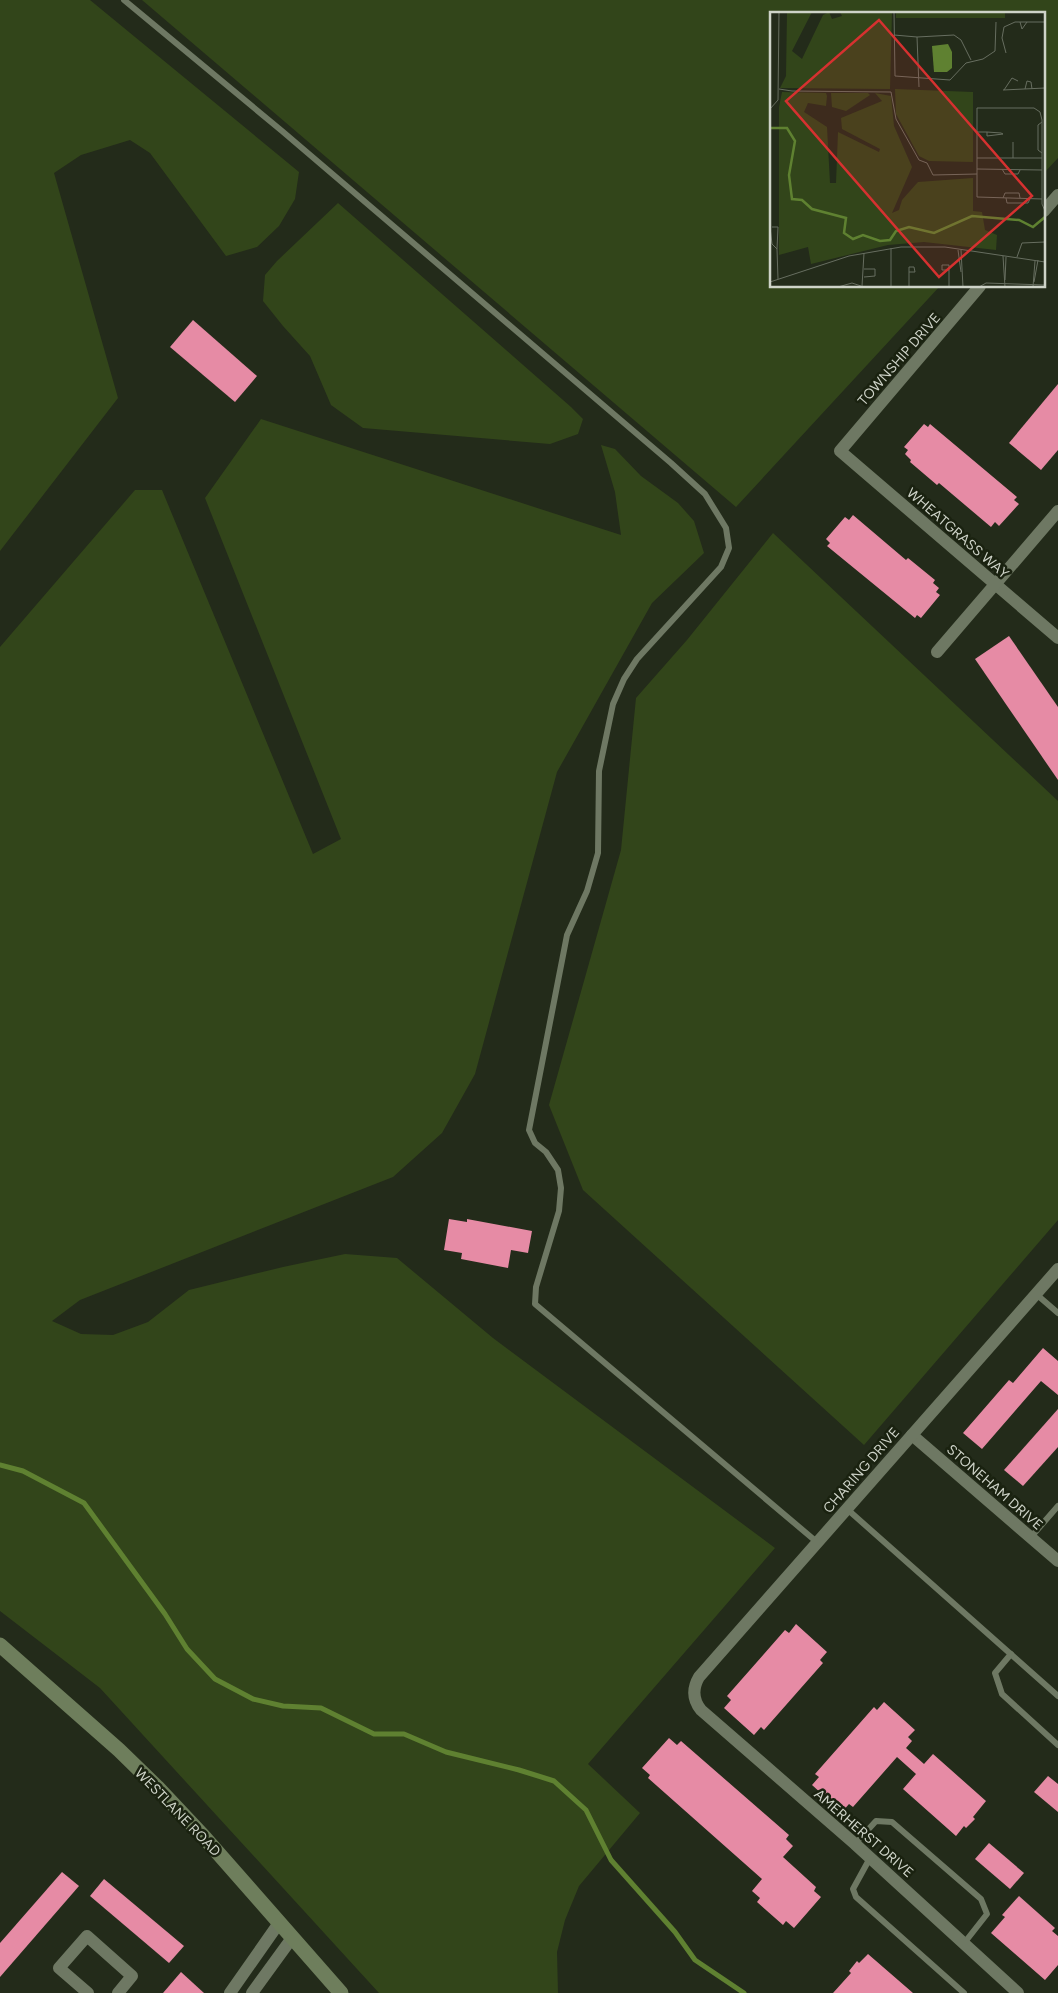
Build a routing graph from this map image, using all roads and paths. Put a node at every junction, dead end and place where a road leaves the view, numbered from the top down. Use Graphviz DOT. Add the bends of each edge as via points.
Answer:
graph roads {
  1 [pos="124,0"];
  2 [pos="1058,195"];
  3 [pos="1046,209"];
  4 [pos="978,288"];
  5 [pos="840,451"];
  6 [pos="1058,511"];
  7 [pos="995,584"];
  8 [pos="1058,638"];
  9 [pos="937,652"];
  10 [pos="1057,1272"];
  11 [pos="1036,1294"];
  12 [pos="1058,1313"];
  13 [pos="912,1435"];
  14 [pos="1058,1506"];
  15 [pos="847,1509"];
  16 [pos="1031,1537"];
  17 [pos="818,1543"];
  18 [pos="1058,1562"];
  19 [pos="0,1645"];
  20 [pos="1011,1654"];
  21 [pos="694,1694"];
  22 [pos="1058,1696"];
  23 [pos="1058,1745"];
  24 [pos="855,1844"];
  25 [pos="870,1858"];
  26 [pos="279,1923"];
  27 [pos="292,1938"];
  28 [pos="965,1942"];
  29 [pos="88,1993"];
  30 [pos="118,1993"];
  31 [pos="230,1993"];
  32 [pos="252,1993"];
  33 [pos="342,1993"];
  34 [pos="964,1993"];
  35 [pos="1018,1993"];
  1 -- 17 [label="lane" via="671,463 705,494 726,528 729,548 721,567 637,659 613,704 607,728 599,771 598,853 587,891 567,935 529,1130 535,1143 546,1152 558,1170 561,1188 559,1211 534,1304"];
  2 -- 3 [label="street"];
  4 -- 5 [label="street, TOWNSHIP DRIVE"];
  5 -- 7 [label="street, WHEATGRASS WAY"];
  6 -- 7 [label="street"];
  7 -- 8 [label="street, WHEATGRASS WAY"];
  7 -- 9 [label="street"];
  10 -- 11 [label="street, CHARING DRIVE"];
  11 -- 12 [label="lane"];
  11 -- 13 [label="street, CHARING DRIVE"];
  13 -- 15 [label="street, CHARING DRIVE"];
  13 -- 16 [label="street, STONEHAM DRIVE"];
  14 -- 16 [label="lane"];
  15 -- 17 [label="street, CHARING DRIVE"];
  15 -- 20 [label="lane"];
  16 -- 18 [label="street, STONEHAM DRIVE"];
  17 -- 21 [label="street, CHARING DRIVE" via="699,1677"];
  19 -- 26 [label="main road, WESTLANE ROAD" via="157,1787"];
  20 -- 22 [label="lane"];
  20 -- 23 [label="lane" via="994,1673 1002,1694"];
  21 -- 24 [label="street, AMERHERST DRIVE" via="701,1710"];
  24 -- 25 [label="street, AMERHERST DRIVE"];
  24 -- 28 [label="lane" via="876,1821 892,1822 981,1899 987,1914"];
  25 -- 28 [label="street, AMERHERST DRIVE"];
  25 -- 34 [label="lane" via="854,1888 856,1897"];
  26 -- 27 [label="main road, WESTLANE ROAD"];
  26 -- 31 [label="street"];
  27 -- 32 [label="street"];
  27 -- 33 [label="main road, WESTLANE ROAD"];
  28 -- 35 [label="street, AMERHERST DRIVE"];
  29 -- 30 [label="street" via="59,1968 87,1936 132,1976"];
}
